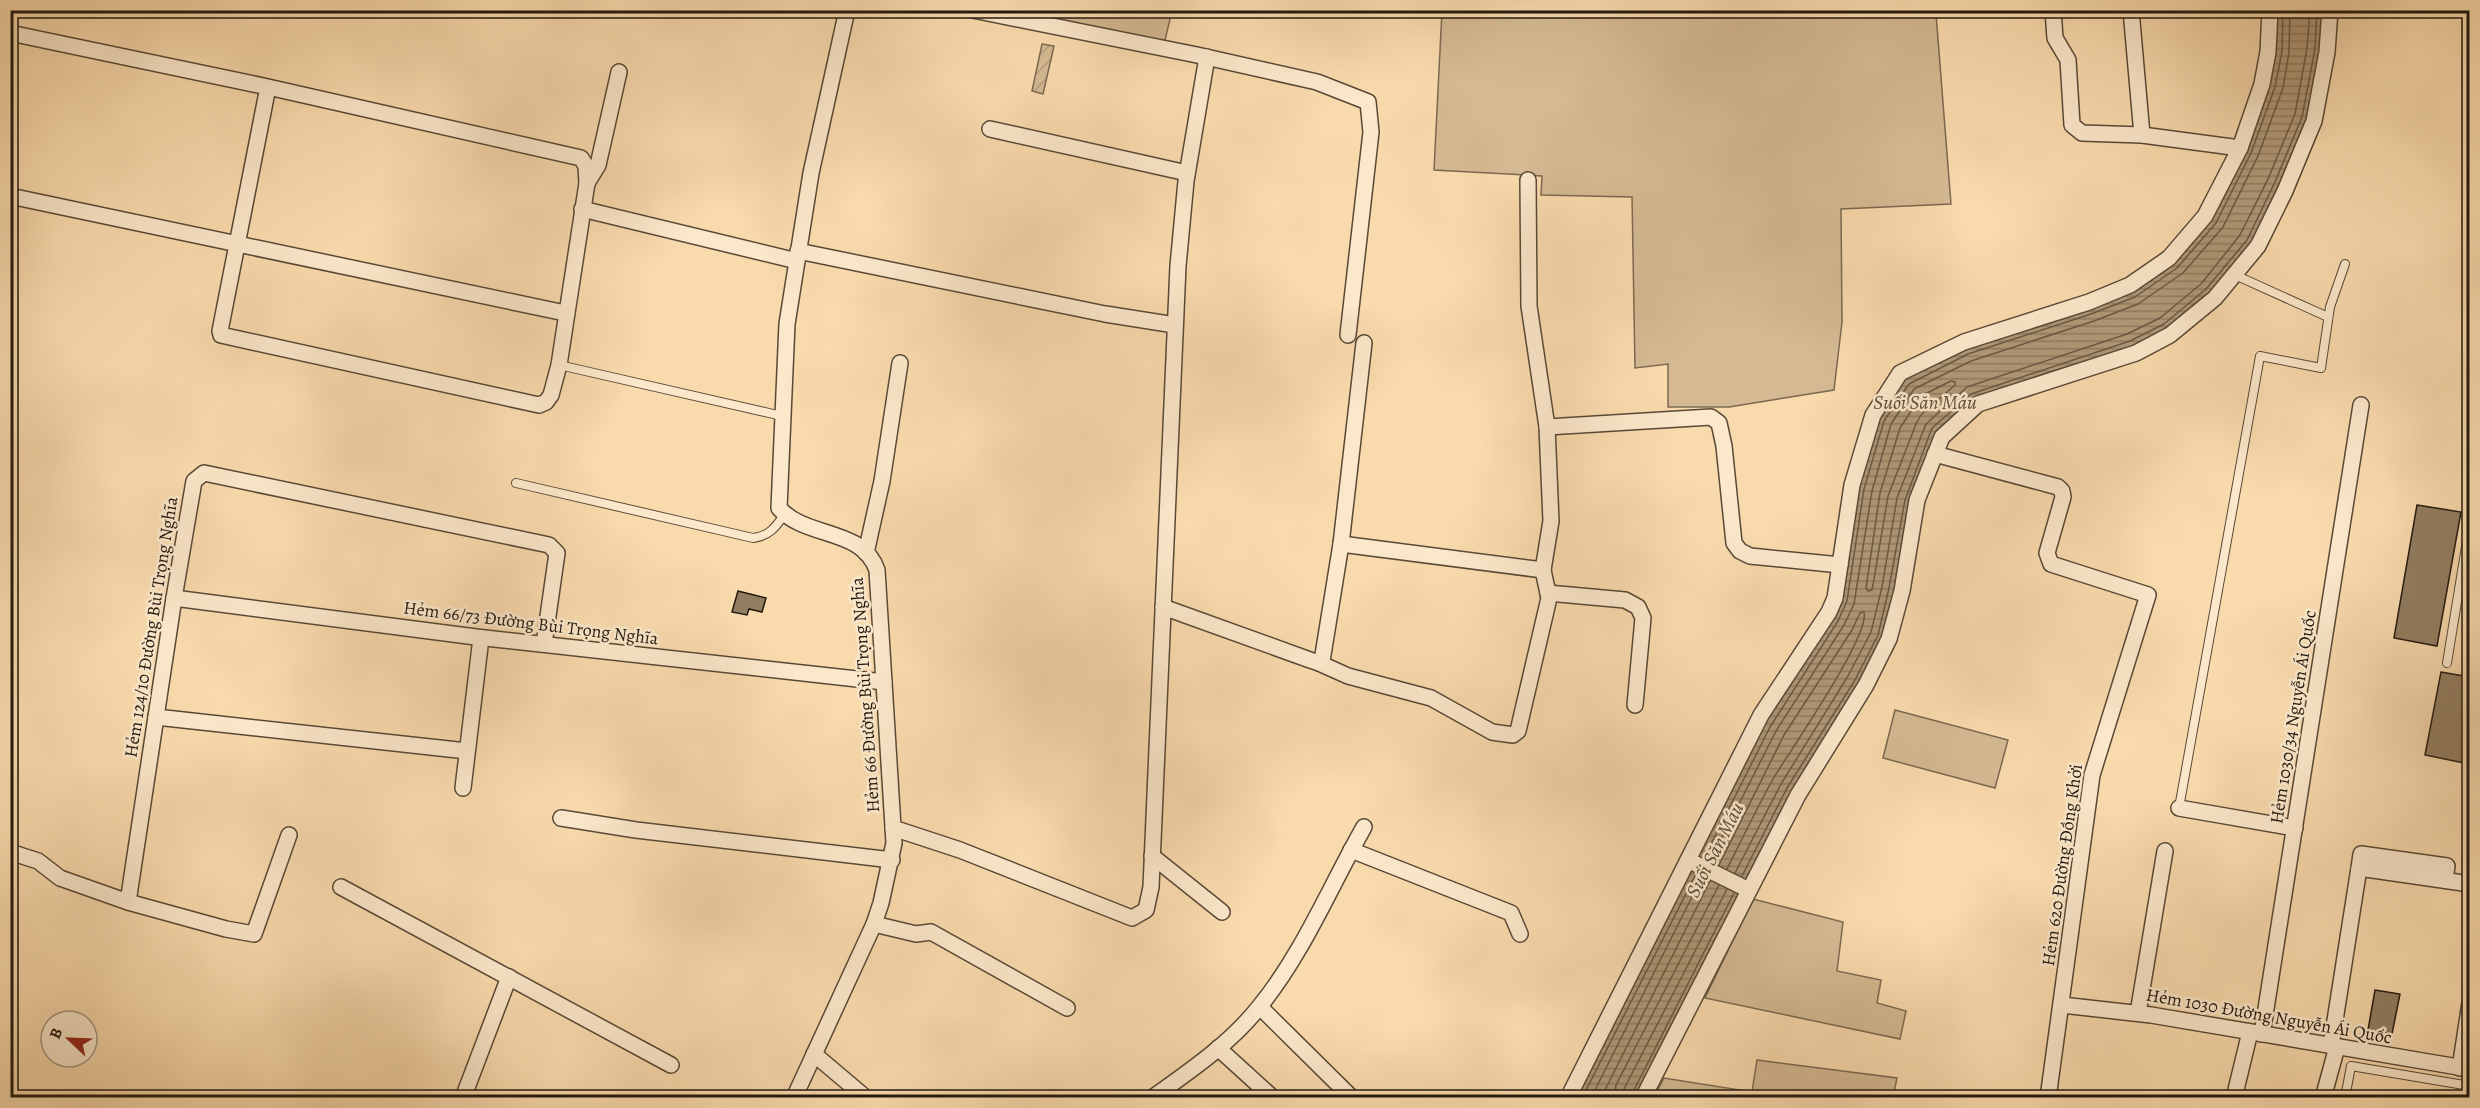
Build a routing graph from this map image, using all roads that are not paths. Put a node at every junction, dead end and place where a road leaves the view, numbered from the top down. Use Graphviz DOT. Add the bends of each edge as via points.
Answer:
graph roads {
  1 [pos="847,10"];
  2 [pos="973,10"];
  3 [pos="2053,10"];
  4 [pos="2131,10"];
  5 [pos="2270,10"];
  6 [pos="2330,10"];
  7 [pos="10,33"];
  8 [pos="1207,57"];
  9 [pos="619,72"];
  10 [pos="268,87"];
  11 [pos="990,129"];
  12 [pos="2142,135"];
  13 [pos="2240,148"];
  14 [pos="1187,173"];
  15 [pos="1528,180"];
  16 [pos="587,183"];
  17 [pos="10,196"];
  18 [pos="582,209"];
  19 [pos="237,244"];
  20 [pos="798,256"];
  21 [pos="2345,264"];
  22 [pos="2235,274"];
  23 [pos="566,313"];
  24 [pos="2328,317"];
  25 [pos="1175,325"];
  26 [pos="1348,335"];
  27 [pos="1364,343"];
  28 [pos="900,363"];
  29 [pos="559,365"];
  30 [pos="2361,405"];
  31 [pos="782,416"];
  32 [pos="1547,427"];
  33 [pos="1935,454"];
  34 [pos="516,483"];
  35 [pos="784,514"];
  36 [pos="2469,522"];
  37 [pos="1341,544"];
  38 [pos="866,553"];
  39 [pos="1840,565"];
  40 [pos="1543,570"];
  41 [pos="1548,593"];
  42 [pos="174,598"];
  43 [pos="1163,607"];
  44 [pos="481,638"];
  45 [pos="544,644"];
  46 [pos="1319,663"];
  47 [pos="2446,663"];
  48 [pos="884,682"];
  49 [pos="1635,705"];
  50 [pos="156,717"];
  51 [pos="467,751"];
  52 [pos="463,789"];
  53 [pos="2179,808"];
  54 [pos="561,818"];
  55 [pos="1364,827"];
  56 [pos="894,828"];
  57 [pos="2295,828"];
  58 [pos="289,835"];
  59 [pos="1351,850"];
  60 [pos="2165,851"];
  61 [pos="10,852"];
  62 [pos="1152,856"];
  63 [pos="892,860"];
  64 [pos="1688,860"];
  65 [pos="2469,884"];
  66 [pos="341,887"];
  67 [pos="1749,890"];
  68 [pos="128,902"];
  69 [pos="1222,912"];
  70 [pos="874,924"];
  71 [pos="1520,934"];
  72 [pos="509,976"];
  73 [pos="2469,1003"];
  74 [pos="2062,1005"];
  75 [pos="1260,1007"];
  76 [pos="1067,1008"];
  77 [pos="2138,1013"];
  78 [pos="2256,1033"];
  79 [pos="2334,1046"];
  80 [pos="1218,1048"];
  81 [pos="814,1054"];
  82 [pos="671,1065"];
  83 [pos="2465,1069"];
  84 [pos="2469,1086"];
  85 [pos="463,1098"];
  86 [pos="794,1098"];
  87 [pos="866,1098"];
  88 [pos="1152,1098"];
  89 [pos="1273,1098"];
  90 [pos="1352,1098"];
  91 [pos="1568,1098"];
  92 [pos="1643,1098"];
  93 [pos="2048,1098"];
  94 [pos="2234,1098"];
  95 [pos="2323,1098"];
  96 [pos="2345,1098"];
  1 -- 20 [label="street" via="811,172"];
  2 -- 8 [label="street"];
  3 -- 12 [label="street" via="2055,38 2068,60 2072,125 2082,133"];
  4 -- 12 [label="street"];
  5 -- 13 [label="street" via="2262,84"];
  6 -- 22 [label="street" via="2327,52 2314,121 2258,246"];
  7 -- 10 [label="street"];
  8 -- 14 [label="street"];
  8 -- 26 [label="street" via="1317,82 1368,102 1371,132"];
  9 -- 16 [label="street" via="598,165"];
  10 -- 16 [label="street" via="581,158"];
  10 -- 19 [label="street"];
  11 -- 14 [label="street"];
  12 -- 13 [label="street"];
  13 -- 39 [label="street" via="2205,216 2169,258 2130,285 1964,342 1900,373 1870,425 1852,485"];
  14 -- 25 [label="street"];
  15 -- 32 [label="street" via="1529,306"];
  16 -- 18 [label="street"];
  17 -- 19 [label="street"];
  18 -- 20 [label="street"];
  18 -- 23 [label="street"];
  19 -- 23 [label="street"];
  19 -- 29 [label="street" via="219,331 224,337 539,405 551,395"];
  20 -- 25 [label="street"];
  20 -- 31 [label="street" via="787,324"];
  21 -- 24 [label="lane"];
  22 -- 24 [label="lane"];
  22 -- 33 [label="street" via="2216,298 2170,335 2136,353 1978,404 1942,436"];
  23 -- 29 [label="street"];
  24 -- 53 [label="lane" via="2321,368 2260,356"];
  25 -- 43 [label="street"];
  27 -- 37 [label="street"];
  28 -- 38 [label="street" via="882,481"];
  29 -- 31 [label="lane"];
  30 -- 57 [label="street, Hẻm 1030/34 Nguyễn Ái Quốc"];
  31 -- 35 [label="street" via="779,508"];
  32 -- 39 [label="street" via="1711,417 1719,423 1734,543 1740,551 1750,556"];
  32 -- 40 [label="street" via="1551,521"];
  33 -- 67 [label="street" via="1917,500 1890,639 1866,686 1798,795"];
  33 -- 74 [label="street, Hẻm 620 Đường Đồng Khởi" via="2058,486 2063,496 2047,553 2051,564 2148,595 2092,775"];
  34 -- 35 [label="lane" via="753,538 765,537"];
  35 -- 38 [label="street, Hẻm 66 Đường Bùi Trọng Nghĩa" via="857,544"];
  36 -- 47 [label="lane"];
  37 -- 40 [label="street"];
  37 -- 46 [label="street"];
  38 -- 48 [label="street, Hẻm 66 Đường Bùi Trọng Nghĩa" via="877,570"];
  39 -- 64 [label="street" via="1829,612 1761,716"];
  40 -- 41 [label="street"];
  41 -- 46 [label="street" via="1518,731 1513,735 1492,732 1431,698 1348,676"];
  41 -- 49 [label="street" via="1625,600 1638,607 1643,618"];
  42 -- 44 [label="street, Hẻm 66/73 Đường Bùi Trọng Nghĩa"];
  42 -- 45 [label="street, Hẻm 124/10 Đường Bùi Trọng Nghĩa" via="194,482 204,473 549,545 557,553"];
  42 -- 50 [label="street, Hẻm 124/10 Đường Bùi Trọng Nghĩa"];
  43 -- 46 [label="street"];
  43 -- 62 [label="street"];
  44 -- 45 [label="street, Hẻm 66/73 Đường Bùi Trọng Nghĩa"];
  44 -- 51 [label="street"];
  45 -- 48 [label="street, Hẻm 66/73 Đường Bùi Trọng Nghĩa"];
  48 -- 56 [label="street, Hẻm 66 Đường Bùi Trọng Nghĩa"];
  50 -- 51 [label="street"];
  50 -- 68 [label="street, Hẻm 124/10 Đường Bùi Trọng Nghĩa"];
  51 -- 52 [label="street"];
  53 -- 57 [label="street"];
  54 -- 63 [label="street"];
  55 -- 59 [label="street"];
  56 -- 62 [label="street" via="1132,918 1146,910"];
  56 -- 63 [label="street, Hẻm 66 Đường Bùi Trọng Nghĩa"];
  57 -- 78 [label="street, Hẻm 1030/34 Nguyễn Ái Quốc"];
  58 -- 68 [label="street" via="253,935"];
  59 -- 71 [label="street" via="1512,913"];
  59 -- 75 [label="street" via="1286,970"];
  60 -- 77 [label="street"];
  61 -- 68 [label="street" via="38,861 60,878"];
  62 -- 69 [label="street"];
  63 -- 70 [label="street, Hẻm 66 Đường Bùi Trọng Nghĩa"];
  64 -- 67 [label="street"];
  64 -- 91 [label="street"];
  65 -- 79 [label="street" via="2359,868"];
  66 -- 72 [label="street"];
  67 -- 92 [label="street"];
  70 -- 76 [label="street" via="915,934 931,932"];
  70 -- 81 [label="street, Hẻm 66 Đường Bùi Trọng Nghĩa"];
  72 -- 82 [label="street"];
  72 -- 85 [label="street"];
  73 -- 83 [label="street"];
  74 -- 77 [label="street, Hẻm 1030 Đường Nguyễn Ái Quốc"];
  74 -- 93 [label="street, Hẻm 620 Đường Đồng Khởi"];
  75 -- 80 [label="street"];
  75 -- 90 [label="street"];
  77 -- 78 [label="street, Hẻm 1030 Đường Nguyễn Ái Quốc"];
  78 -- 79 [label="street, Hẻm 1030 Đường Nguyễn Ái Quốc"];
  78 -- 94 [label="street, Hẻm 1030/34 Nguyễn Ái Quốc"];
  79 -- 83 [label="street, Hẻm 1030 Đường Nguyễn Ái Quốc"];
  79 -- 95 [label="street"];
  80 -- 88 [label="street"];
  80 -- 89 [label="street"];
  81 -- 86 [label="street, Hẻm 66 Đường Bùi Trọng Nghĩa"];
  81 -- 87 [label="street"];
  84 -- 96 [label="lane" via="2351,1066"];
}
